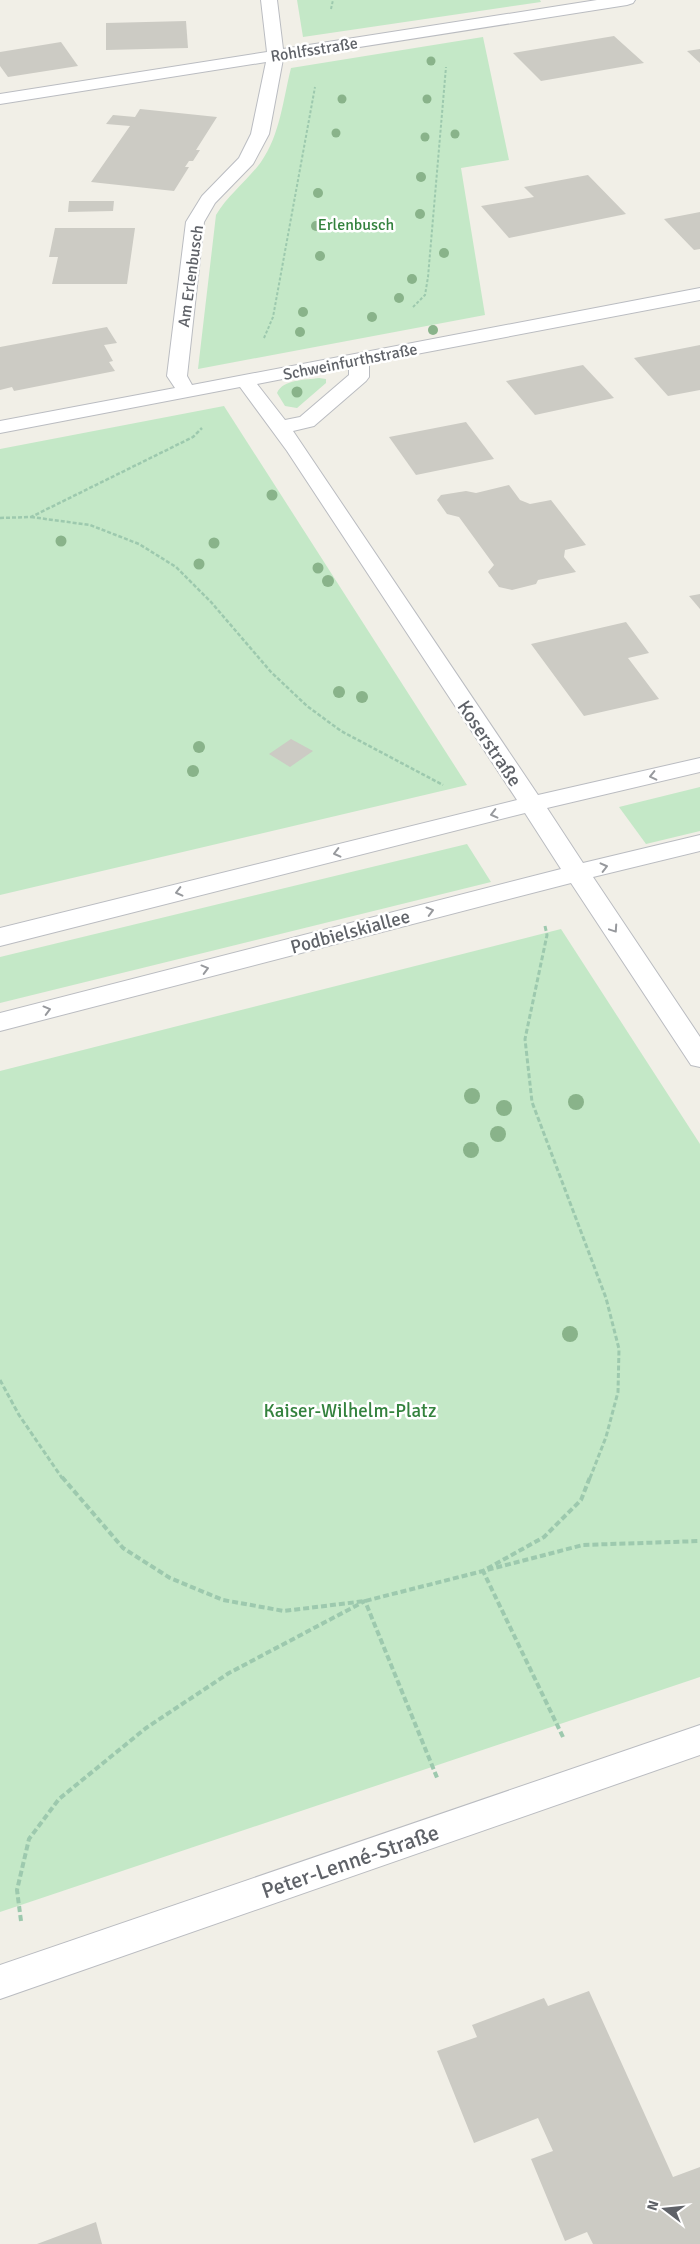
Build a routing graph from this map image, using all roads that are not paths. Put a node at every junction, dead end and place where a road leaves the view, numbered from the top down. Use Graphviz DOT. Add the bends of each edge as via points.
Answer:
graph roads {
  1 [pos="269,0"];
  2 [pos="627,0"];
  3 [pos="276,55"];
  4 [pos="0,99"];
  5 [pos="700,294"];
  6 [pos="359,359"];
  7 [pos="245,381"];
  8 [pos="187,392"];
  9 [pos="0,427"];
  10 [pos="281,427"];
  11 [pos="700,765"];
  12 [pos="532,804"];
  13 [pos="700,843"];
  14 [pos="578,873"];
  15 [pos="0,937"];
  16 [pos="0,1022"];
  17 [pos="700,1058"];
  18 [pos="700,1740"];
  19 [pos="0,1982"];
  1 -- 3 [label="street, Am Erlenbusch"];
  2 -- 3 [label="street, Rohlfsstraße"];
  3 -- 4 [label="street, Rohlfsstraße"];
  3 -- 8 [label="street, Am Erlenbusch" via="260,134 247,160 208,200 196,222 177,376"];
  5 -- 6 [label="street, Schweinfurthstraße"];
  6 -- 7 [label="street, Schweinfurthstraße"];
  6 -- 10 [label="street" via="359,377 307,422"];
  7 -- 8 [label="street, Schweinfurthstraße"];
  7 -- 10 [label="street, Koserstraße"];
  8 -- 9 [label="street, Schweinfurthstraße"];
  10 -- 12 [label="street, Koserstraße"];
  11 -- 12 [label="street, one-way"];
  12 -- 14 [label="street, Koserstraße"];
  12 -- 15 [label="street, one-way"];
  14 -- 13 [label="street, Podbielskiallee, one-way"];
  16 -- 14 [label="street, Podbielskiallee, one-way"];
  14 -- 17 [label="street, Koserstraße, one-way"];
  18 -- 19 [label="street, Peter-Lenné-Straße"];
}
